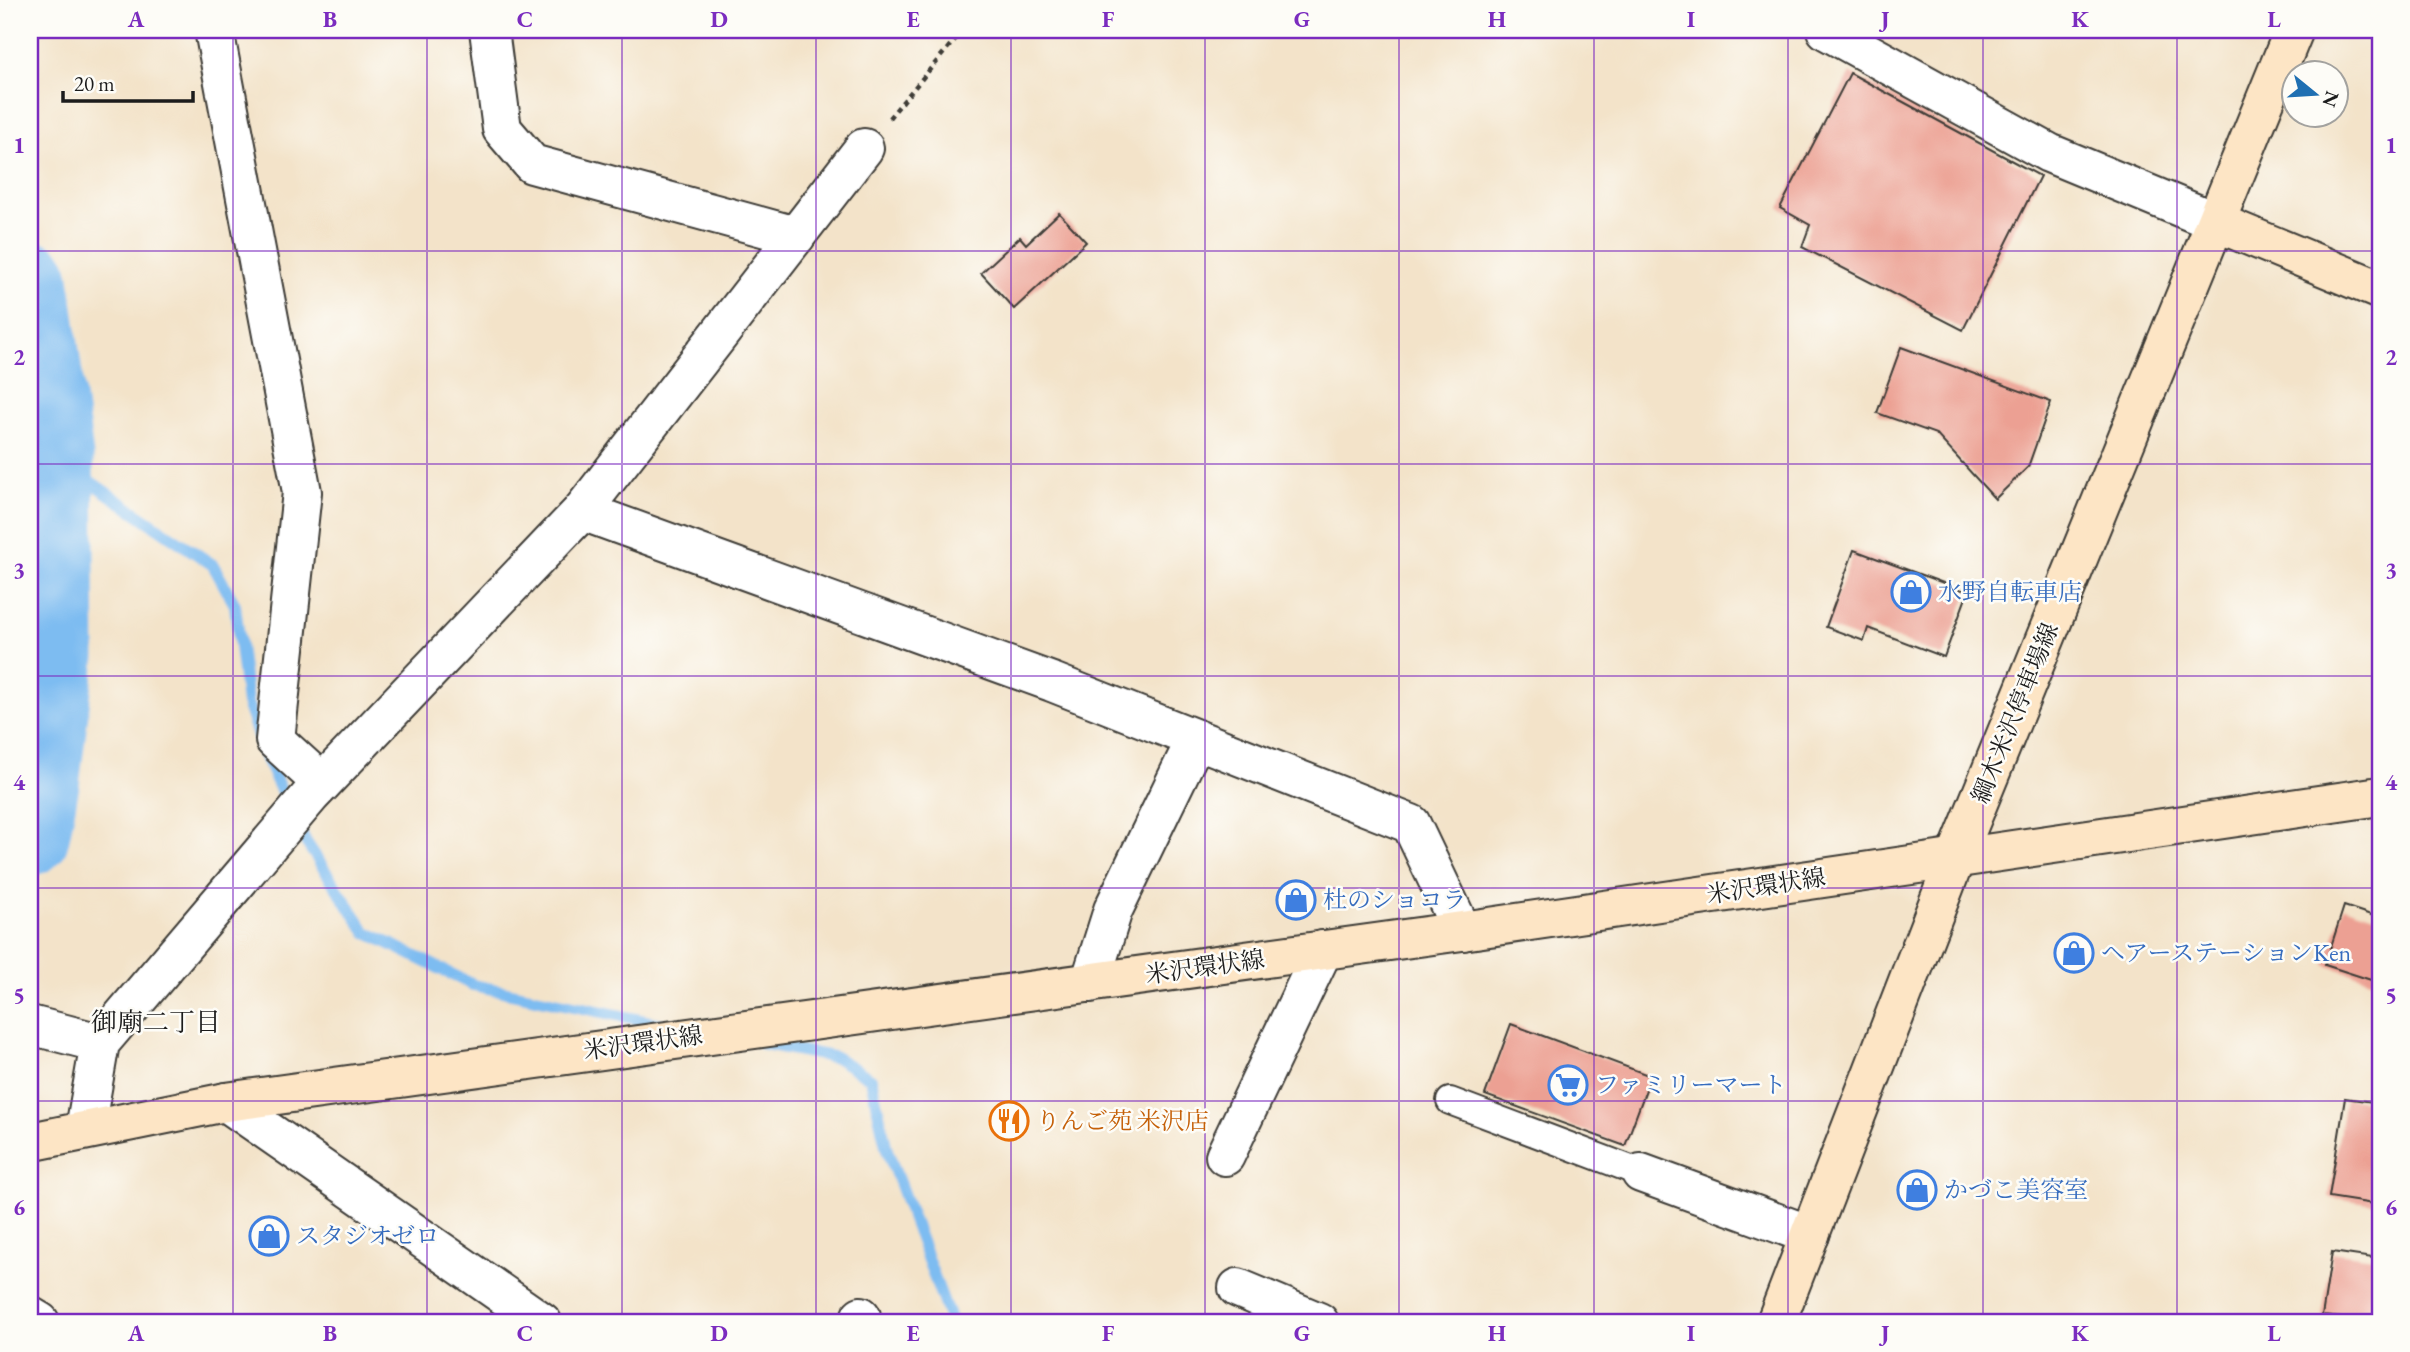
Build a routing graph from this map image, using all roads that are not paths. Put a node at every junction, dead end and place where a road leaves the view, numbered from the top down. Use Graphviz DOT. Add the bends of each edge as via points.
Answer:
graph roads {
  1 [pos="214,30"];
  2 [pos="489,30"];
  3 [pos="1826,30"];
  4 [pos="2294,30"];
  5 [pos="864,148"];
  6 [pos="2216,222"];
  7 [pos="796,236"];
  8 [pos="2380,290"];
  9 [pos="582,512"];
  10 [pos="1196,739"];
  11 [pos="316,789"];
  12 [pos="2380,796"];
  13 [pos="1956,858"];
  14 [pos="1462,931"];
  15 [pos="1323,950"];
  16 [pos="1090,983"];
  17 [pos="30,1025"];
  18 [pos="100,1043"];
  19 [pos="1450,1101"];
  20 [pos="226,1102"];
  21 [pos="85,1129"];
  22 [pos="30,1142"];
  23 [pos="1225,1156"];
  24 [pos="1642,1172"];
  25 [pos="1810,1235"];
  26 [pos="1238,1288"];
  27 [pos="30,1316"];
  28 [pos="539,1321"];
  29 [pos="40,1322"];
  30 [pos="1319,1322"];
  31 [pos="1776,1322"];
  1 -- 11 [label="street" via="302,492 275,740"];
  2 -- 7 [label="street" via="502,129 532,164"];
  3 -- 6 [label="street" via="2049,153"];
  4 -- 6 [label="main road, 綱木米沢停車場線"];
  5 -- 7 [label="street"];
  6 -- 8 [label="main road"];
  6 -- 13 [label="main road, 綱木米沢停車場線"];
  7 -- 9 [label="street"];
  9 -- 10 [label="street" via="1052,682"];
  9 -- 11 [label="street"];
  10 -- 14 [label="street" via="1411,824"];
  10 -- 16 [label="street" via="1114,910"];
  11 -- 18 [label="street"];
  12 -- 13 [label="main road, 米沢環状線"];
  13 -- 14 [label="main road, 米沢環状線"];
  13 -- 25 [label="main road, 綱木米沢停車場線"];
  14 -- 15 [label="main road, 米沢環状線"];
  15 -- 16 [label="main road, 米沢環状線"];
  15 -- 23 [label="street"];
  16 -- 20 [label="main road, 米沢環状線"];
  17 -- 18 [label="street"];
  18 -- 21 [label="street"];
  19 -- 24 [label="lane"];
  20 -- 21 [label="main road, 米沢環状線"];
  20 -- 28 [label="street"];
  21 -- 22 [label="main road, 米沢環状線"];
  24 -- 25 [label="street"];
  25 -- 31 [label="main road, 綱木米沢停車場線"];
  26 -- 30 [label="street"];
  27 -- 29 [label="street"];
}
